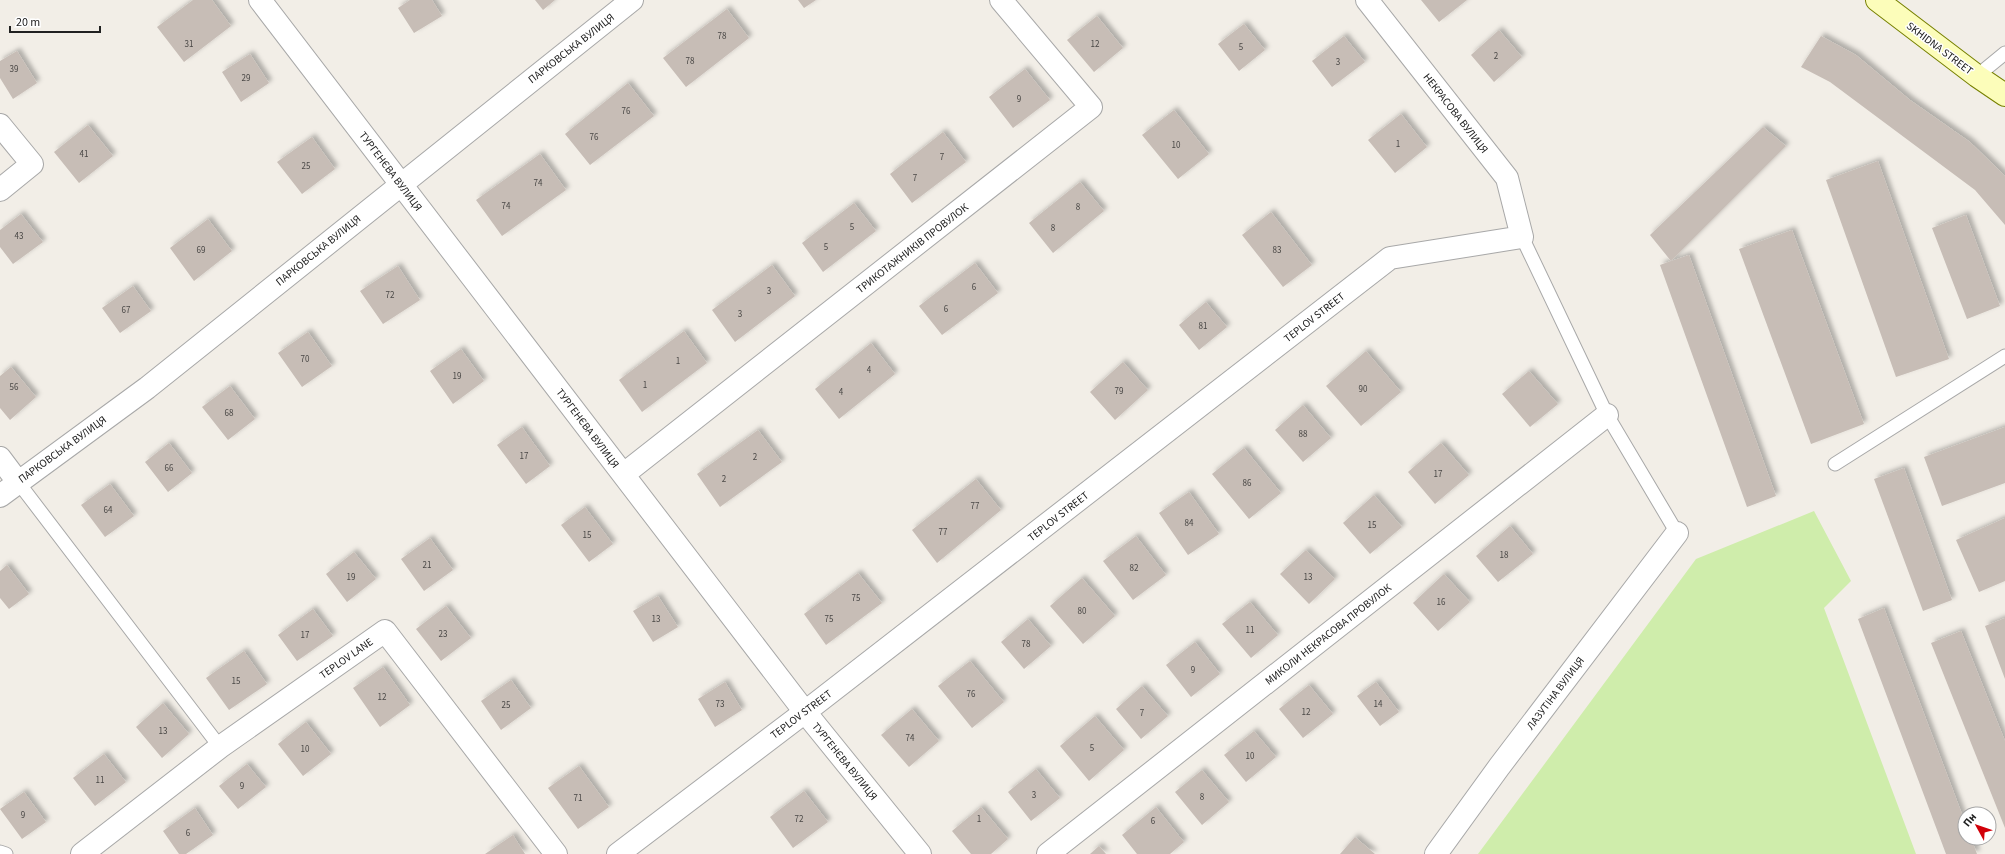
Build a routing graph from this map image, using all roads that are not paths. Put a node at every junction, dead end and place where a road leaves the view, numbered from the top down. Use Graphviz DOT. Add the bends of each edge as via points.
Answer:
graph roads {
  1 [pos="260,0"];
  2 [pos="1002,0"];
  3 [pos="1367,0"];
  4 [pos="1877,0"];
  5 [pos="626,2"];
  6 [pos="2005,53"];
  7 [pos="1977,76"];
  8 [pos="2005,95"];
  9 [pos="0,124"];
  10 [pos="400,183"];
  11 [pos="0,190"];
  12 [pos="1522,237"];
  13 [pos="2005,356"];
  14 [pos="1607,415"];
  15 [pos="0,458"];
  16 [pos="1835,464"];
  17 [pos="624,474"];
  18 [pos="18,482"];
  19 [pos="0,496"];
  20 [pos="1677,534"];
  21 [pos="805,712"];
  22 [pos="220,747"];
  23 [pos="0,852"];
  24 [pos="6,854"];
  25 [pos="82,854"];
  26 [pos="556,854"];
  27 [pos="618,854"];
  28 [pos="920,854"];
  29 [pos="1048,854"];
  30 [pos="1436,854"];
  1 -- 10 [label="street, ТУРГЕНЄВА ВУЛИЦЯ"];
  2 -- 17 [label="street, ТРИКОТАЖНИКІВ ПРОВУЛОК" via="1090,107"];
  3 -- 12 [label="street, НЕКРАСОВА ВУЛИЦЯ" via="1507,178"];
  4 -- 7 [label="main road, SKHIDNA STREET"];
  5 -- 10 [label="street, ПАРКОВСЬКА ВУЛИЦЯ"];
  6 -- 7 [label="lane"];
  7 -- 8 [label="main road, SKHIDNA STREET"];
  9 -- 11 [label="street" via="32,164"];
  10 -- 17 [label="street, ТУРГЕНЄВА ВУЛИЦЯ"];
  10 -- 18 [label="street, ПАРКОВСЬКА ВУЛИЦЯ" via="147,388"];
  12 -- 14 [label="lane"];
  12 -- 21 [label="street, TEPLOV STREET" via="1390,258"];
  13 -- 16 [label="lane"];
  14 -- 20 [label="lane"];
  14 -- 29 [label="street, МИКОЛИ НЕКРАСОВА ПРОВУЛОК"];
  15 -- 18 [label="street"];
  17 -- 21 [label="street, ТУРГЕНЄВА ВУЛИЦЯ"];
  18 -- 19 [label="street, ПАРКОВСЬКА ВУЛИЦЯ"];
  18 -- 22 [label="lane"];
  20 -- 30 [label="street, ЛАЗУТІНА ВУЛИЦЯ" via="1499,767"];
  21 -- 27 [label="street, TEPLOV STREET"];
  21 -- 28 [label="street, ТУРГЕНЄВА ВУЛИЦЯ"];
  22 -- 25 [label="street, TEPLOV LANE"];
  22 -- 26 [label="street, TEPLOV LANE" via="385,631"];
  23 -- 24 [label="lane"];
}
